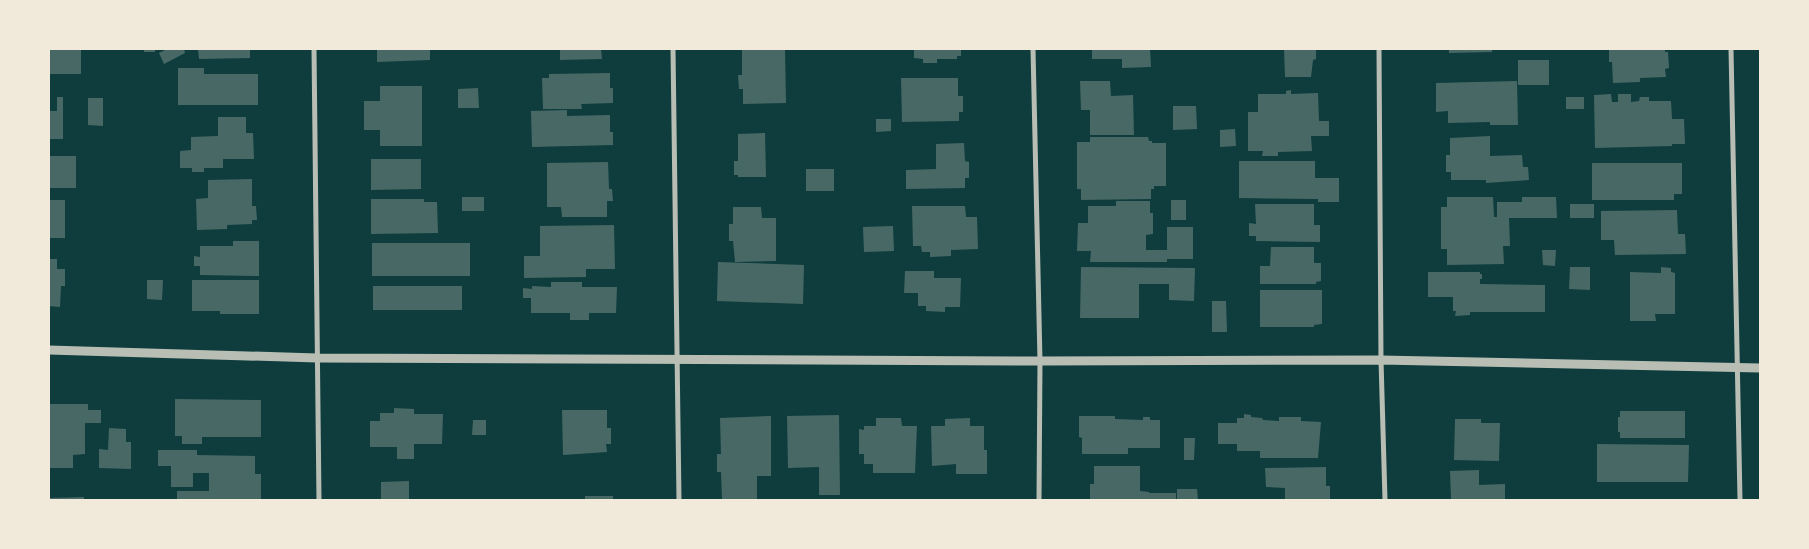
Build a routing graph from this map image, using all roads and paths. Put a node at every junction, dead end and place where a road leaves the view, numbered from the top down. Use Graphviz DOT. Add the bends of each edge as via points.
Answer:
graph roads {
  1 [pos="314,49"];
  2 [pos="673,49"];
  3 [pos="1033,49"];
  4 [pos="1379,49"];
  5 [pos="1731,49"];
  6 [pos="49,350"];
  7 [pos="318,358"];
  8 [pos="678,360"];
  9 [pos="1381,360"];
  10 [pos="1040,361"];
  11 [pos="1736,368"];
  12 [pos="1760,368"];
  13 [pos="319,500"];
  14 [pos="679,500"];
  15 [pos="1039,500"];
  16 [pos="1385,500"];
  17 [pos="1740,500"];
  1 -- 7 [label="street"];
  2 -- 8 [label="street"];
  3 -- 10 [label="street"];
  4 -- 9 [label="street"];
  5 -- 11 [label="street"];
  6 -- 7 [label="street"];
  7 -- 8 [label="street"];
  7 -- 13 [label="street"];
  8 -- 10 [label="street"];
  8 -- 14 [label="street"];
  9 -- 10 [label="street"];
  9 -- 11 [label="street"];
  9 -- 16 [label="street"];
  10 -- 15 [label="street"];
  11 -- 12 [label="street"];
  11 -- 17 [label="street"];
}
